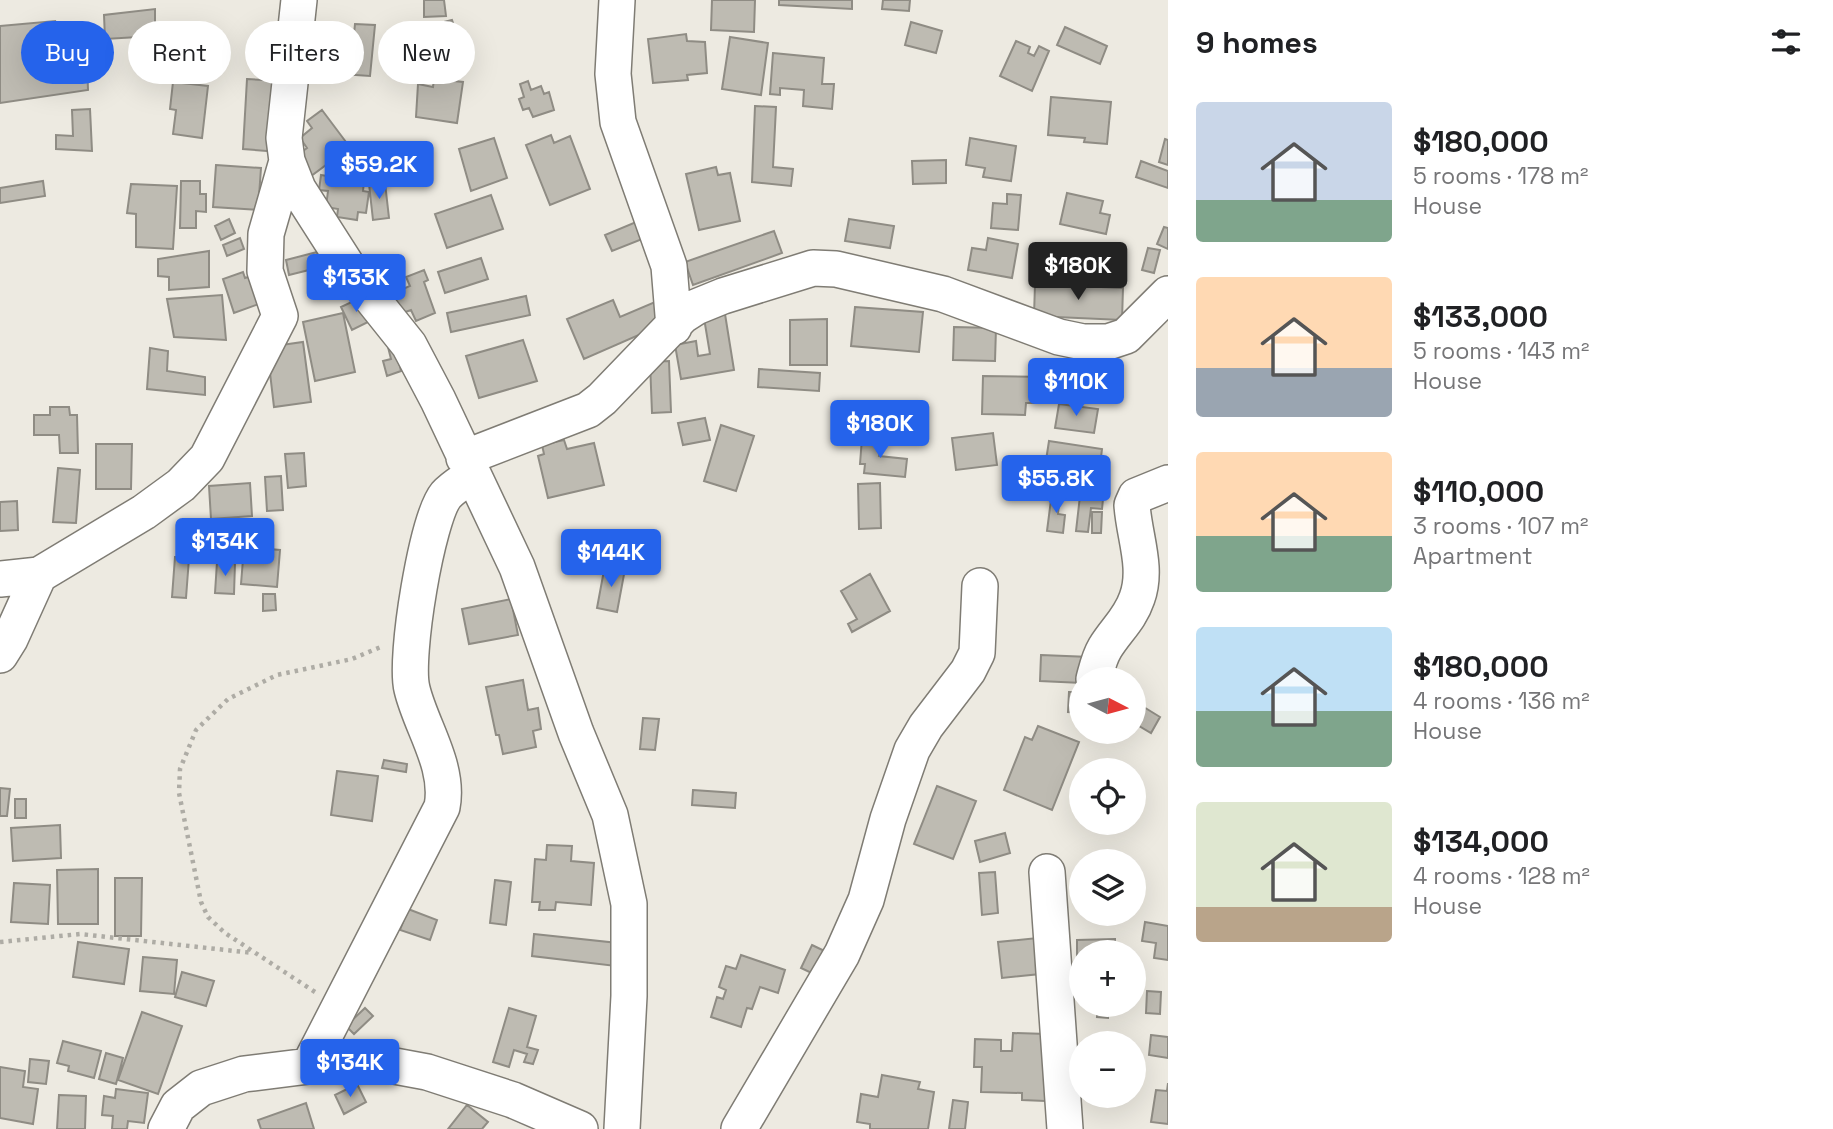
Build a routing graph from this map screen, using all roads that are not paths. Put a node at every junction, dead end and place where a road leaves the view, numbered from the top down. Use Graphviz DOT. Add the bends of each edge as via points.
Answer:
graph roads {
  1 [pos="299,0"];
  2 [pos="617,0"];
  3 [pos="287,162"];
  4 [pos="1168,294"];
  5 [pos="674,327"];
  6 [pos="468,467"];
  7 [pos="1168,483"];
  8 [pos="39,575"];
  9 [pos="0,579"];
  10 [pos="980,586"];
  11 [pos="0,655"];
  12 [pos="1097,667"];
  13 [pos="1047,872"];
  14 [pos="310,1066"];
  15 [pos="166,1129"];
  16 [pos="580,1129"];
  17 [pos="622,1129"];
  18 [pos="739,1129"];
  19 [pos="1065,1129"];
  1 -- 3 [label="street" via="284,138"];
  2 -- 5 [label="street" via="613,74 618,122 669,265"];
  3 -- 6 [label="street" via="298,189 353,275 409,345"];
  3 -- 8 [label="street" via="266,234 265,271 280,316 207,458 181,485 144,512"];
  4 -- 5 [label="street" via="1126,336 1083,342 943,294 836,269 813,268 696,307"];
  5 -- 6 [label="street" via="588,410"];
  6 -- 14 [label="street" via="446,495 431,530 409,665 411,687 442,774 442,807"];
  6 -- 17 [label="street" via="517,566 610,815 629,904"];
  7 -- 12 [label="street" via="1136,496 1132,505 1142,571 1138,597"];
  8 -- 9 [label="street"];
  8 -- 11 [label="street"];
  10 -- 18 [label="street" via="977,653 912,750 866,900 842,954"];
  13 -- 19 [label="street"];
  14 -- 15 [label="street" via="244,1074 201,1088 178,1106"];
  14 -- 16 [label="street" via="373,1062 427,1072 513,1100"];
}
